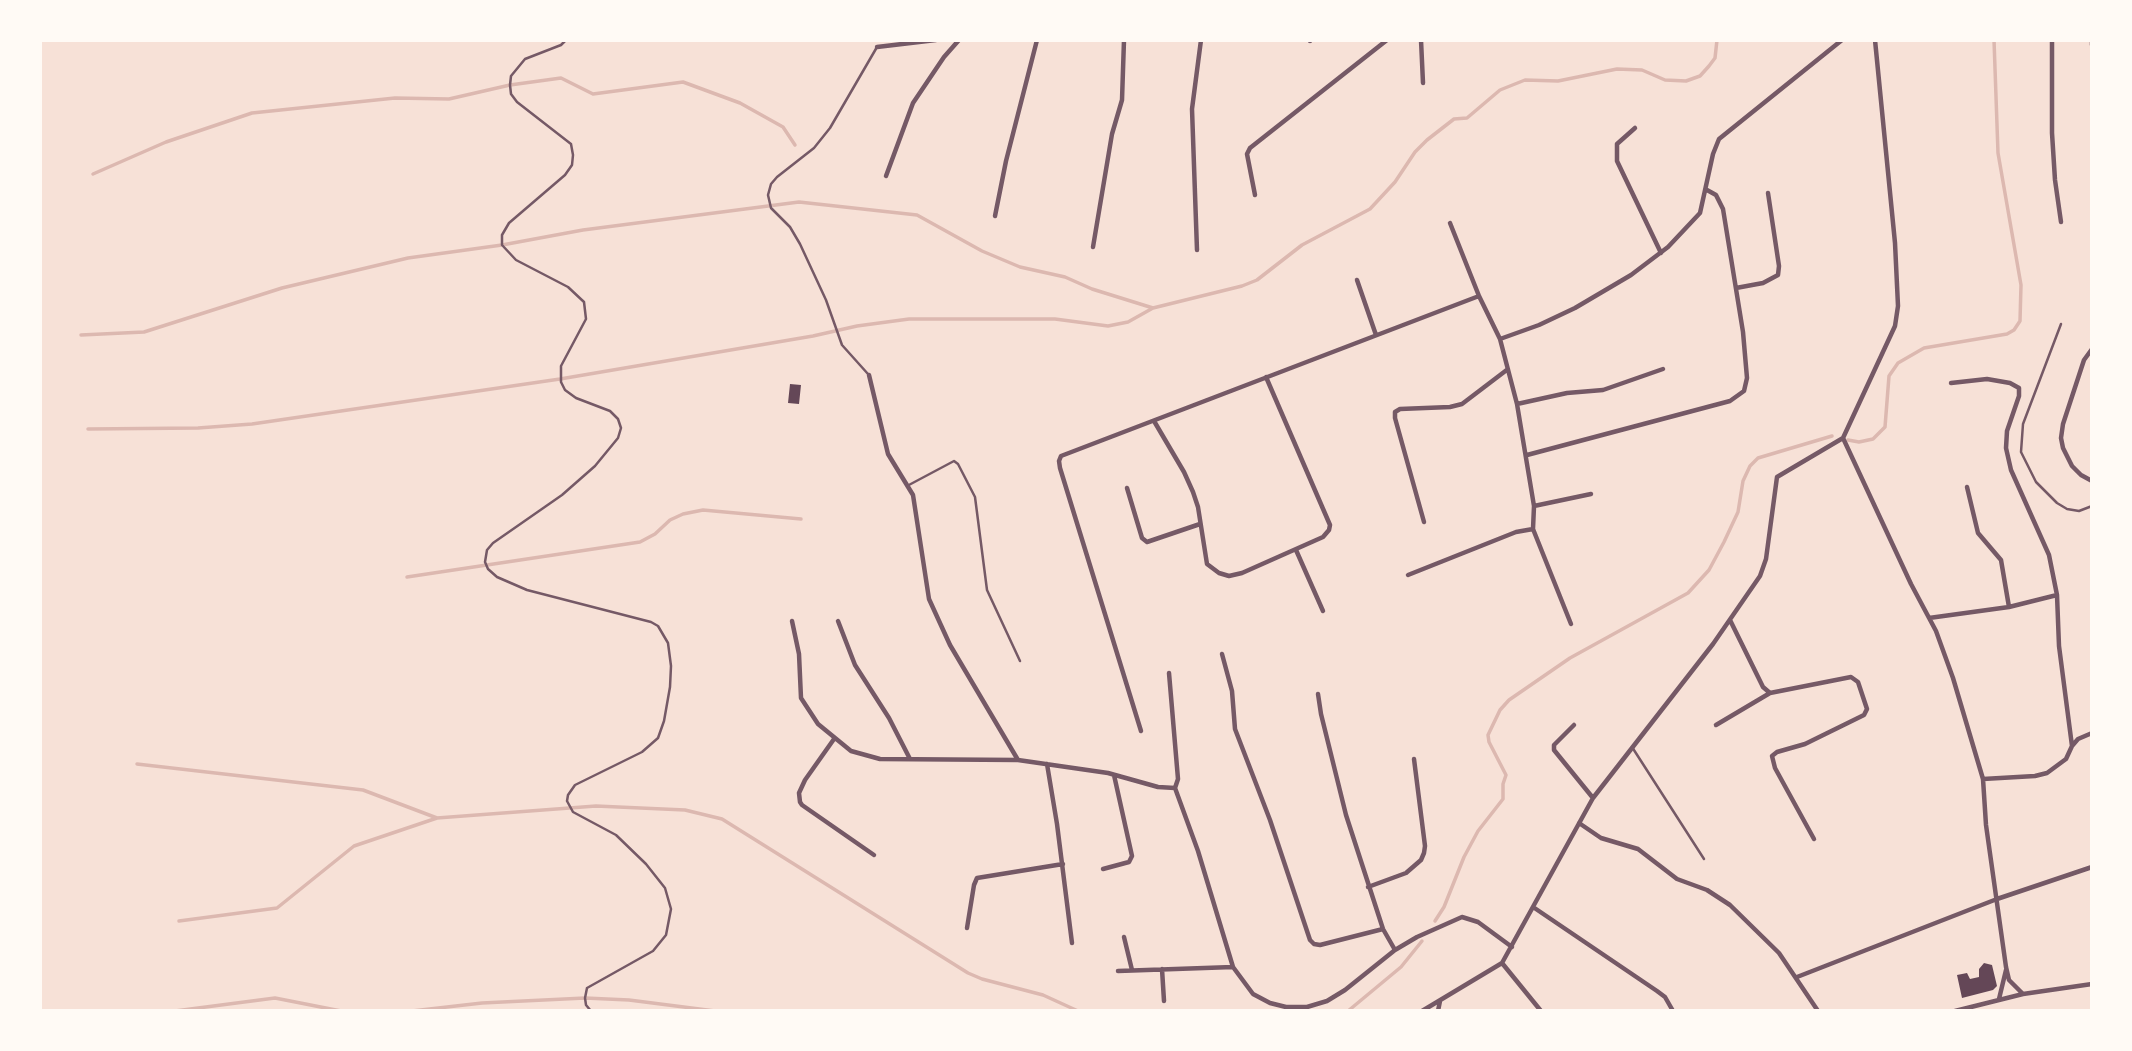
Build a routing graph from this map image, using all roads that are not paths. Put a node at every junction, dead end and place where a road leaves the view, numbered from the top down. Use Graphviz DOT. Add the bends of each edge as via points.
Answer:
graph roads {
  1 [pos="566,40"];
  2 [pos="936,40"];
  3 [pos="959,40"];
  4 [pos="1037,40"];
  5 [pos="1124,40"];
  6 [pos="1200,40"];
  7 [pos="1387,40"];
  8 [pos="1421,40"];
  9 [pos="1842,40"];
  10 [pos="1875,40"];
  11 [pos="2052,40"];
  12 [pos="877,47"];
  13 [pos="1423,83"];
  14 [pos="1635,128"];
  15 [pos="887,176"];
  16 [pos="1707,190"];
  17 [pos="1768,193"];
  18 [pos="1255,195"];
  19 [pos="995,216"];
  20 [pos="2061,222"];
  21 [pos="1450,223"];
  22 [pos="1093,247"];
  23 [pos="1197,250"];
  24 [pos="1661,253"];
  25 [pos="1357,280"];
  26 [pos="1736,288"];
  27 [pos="1479,296"];
  28 [pos="2061,324"];
  29 [pos="1376,335"];
  30 [pos="1500,340"];
  31 [pos="2092,349"];
  32 [pos="1508,369"];
  33 [pos="1663,369"];
  34 [pos="869,375"];
  35 [pos="1266,377"];
  36 [pos="1951,383"];
  37 [pos="1517,404"];
  38 [pos="1154,421"];
  39 [pos="1843,438"];
  40 [pos="1527,455"];
  41 [pos="2092,481"];
  42 [pos="907,486"];
  43 [pos="1967,487"];
  44 [pos="1127,488"];
  45 [pos="1591,494"];
  46 [pos="1534,506"];
  47 [pos="2092,506"];
  48 [pos="1424,522"];
  49 [pos="1200,524"];
  50 [pos="1533,530"];
  51 [pos="1296,550"];
  52 [pos="1408,575"];
  53 [pos="2057,595"];
  54 [pos="2009,607"];
  55 [pos="1324,611"];
  56 [pos="1929,618"];
  57 [pos="1730,619"];
  58 [pos="792,621"];
  59 [pos="838,621"];
  60 [pos="1571,624"];
  61 [pos="1222,654"];
  62 [pos="1020,661"];
  63 [pos="1169,673"];
  64 [pos="1770,693"];
  65 [pos="1318,694"];
  66 [pos="1574,725"];
  67 [pos="1716,725"];
  68 [pos="1141,731"];
  69 [pos="2092,733"];
  70 [pos="834,739"];
  71 [pos="2072,746"];
  72 [pos="1632,747"];
  73 [pos="910,759"];
  74 [pos="1414,759"];
  75 [pos="1018,760"];
  76 [pos="1047,764"];
  77 [pos="1114,775"];
  78 [pos="1983,779"];
  79 [pos="1175,788"];
  80 [pos="1593,798"];
  81 [pos="1579,823"];
  82 [pos="1814,839"];
  83 [pos="874,855"];
  84 [pos="1704,859"];
  85 [pos="1063,864"];
  86 [pos="2092,867"];
  87 [pos="1103,869"];
  88 [pos="1368,887"];
  89 [pos="1997,899"];
  90 [pos="1533,907"];
  91 [pos="967,928"];
  92 [pos="1383,929"];
  93 [pos="1124,937"];
  94 [pos="1072,943"];
  95 [pos="1512,947"];
  96 [pos="1395,950"];
  97 [pos="1502,963"];
  98 [pos="1233,967"];
  99 [pos="2006,967"];
  100 [pos="1162,969"];
  101 [pos="1132,970"];
  102 [pos="1118,971"];
  103 [pos="1797,977"];
  104 [pos="2092,984"];
  105 [pos="2023,994"];
  106 [pos="1440,1000"];
  107 [pos="1999,1000"];
  108 [pos="1164,1001"];
  109 [pos="591,1011"];
  110 [pos="1422,1011"];
  111 [pos="1438,1011"];
  112 [pos="1541,1011"];
  113 [pos="1673,1011"];
  114 [pos="1818,1011"];
  115 [pos="1955,1011"];
  1 -- 109 [label="lane" via="525,59 511,76 510,85 517,102 571,144 572,165 509,223 502,245 516,260 568,287 584,302 586,319 561,366 561,382 576,398 610,411 621,428 595,466 493,543 485,562 497,577 527,590 651,621 668,643 670,687 658,738 642,752 576,785 568,795 573,812 616,835 646,864 665,888 671,909 666,935 653,951 587,988 586,1005"];
  2 -- 12 [label="street"];
  3 -- 15 [label="street" via="913,103"];
  4 -- 19 [label="street"];
  5 -- 22 [label="street" via="1122,100"];
  6 -- 23 [label="street" via="1192,108"];
  7 -- 18 [label="street" via="1250,148 1247,154"];
  8 -- 13 [label="street"];
  9 -- 16 [label="street" via="1719,139"];
  10 -- 39 [label="street" via="1898,317"];
  11 -- 20 [label="street" via="2052,133"];
  12 -- 34 [label="lane" via="826,134 777,177 768,195 771,208 800,244 842,345"];
  14 -- 24 [label="street" via="1617,144 1617,161"];
  16 -- 24 [label="street" via="1700,213"];
  16 -- 26 [label="street" via="1721,204"];
  17 -- 26 [label="street" via="1778,275"];
  21 -- 27 [label="street"];
  24 -- 30 [label="street" via="1575,308"];
  25 -- 29 [label="street"];
  26 -- 40 [label="street" via="1747,378 1738,398"];
  27 -- 29 [label="street"];
  27 -- 30 [label="street"];
  28 -- 47 [label="lane" via="2023,424 2021,452 2036,482 2057,503 2078,510"];
  29 -- 35 [label="street"];
  30 -- 32 [label="street"];
  31 -- 41 [label="street" via="2084,360 2061,438 2072,466"];
  32 -- 37 [label="street"];
  32 -- 48 [label="street" via="1462,404 1395,412"];
  33 -- 37 [label="street" via="1603,390"];
  34 -- 42 [label="street" via="888,454"];
  35 -- 38 [label="street"];
  35 -- 51 [label="street" via="1329,519 1326,534"];
  36 -- 53 [label="street" via="1987,379 2019,388 2006,436 2007,456 2046,546"];
  37 -- 40 [label="street"];
  38 -- 49 [label="street" via="1184,472"];
  38 -- 68 [label="street" via="1061,456 1059,461"];
  39 -- 56 [label="street"];
  39 -- 57 [label="street" via="1777,477 1763,569"];
  40 -- 46 [label="street"];
  42 -- 62 [label="lane" via="954,461 958,464 975,496 986,590"];
  42 -- 75 [label="street" via="916,505 929,599 950,645"];
  43 -- 54 [label="street" via="1978,533 2001,560"];
  44 -- 49 [label="street" via="1147,542"];
  45 -- 46 [label="street"];
  46 -- 50 [label="street"];
  49 -- 51 [label="street" via="1207,564 1229,576"];
  50 -- 52 [label="street" via="1516,532"];
  50 -- 60 [label="street"];
  51 -- 55 [label="street"];
  53 -- 54 [label="street"];
  53 -- 71 [label="street"];
  54 -- 56 [label="street"];
  56 -- 78 [label="street" via="1948,662"];
  57 -- 64 [label="street"];
  57 -- 72 [label="street"];
  58 -- 70 [label="street" via="801,698"];
  59 -- 73 [label="street" via="855,665"];
  61 -- 92 [label="street" via="1232,691 1235,729 1310,940 1320,945"];
  63 -- 79 [label="street"];
  64 -- 67 [label="street"];
  64 -- 82 [label="street" via="1855,678 1867,709 1864,715 1772,756"];
  65 -- 88 [label="street"];
  66 -- 80 [label="street" via="1554,750"];
  69 -- 71 [label="street"];
  70 -- 73 [label="street" via="866,757"];
  70 -- 83 [label="street" via="805,780 800,802"];
  71 -- 78 [label="street" via="2066,760 2047,773"];
  72 -- 80 [label="street"];
  72 -- 84 [label="lane"];
  73 -- 75 [label="street"];
  74 -- 88 [label="street" via="1424,853 1406,873"];
  75 -- 76 [label="street"];
  76 -- 77 [label="street"];
  76 -- 85 [label="street"];
  77 -- 79 [label="street"];
  77 -- 87 [label="street" via="1132,856 1129,862"];
  78 -- 89 [label="street"];
  79 -- 98 [label="street"];
  80 -- 81 [label="street"];
  81 -- 90 [label="street"];
  81 -- 103 [label="street" via="1601,838 1634,847 1677,879 1712,892 1762,935"];
  85 -- 91 [label="street" via="977,878"];
  85 -- 94 [label="street"];
  86 -- 89 [label="street"];
  88 -- 92 [label="street"];
  89 -- 99 [label="street"];
  89 -- 103 [label="street"];
  90 -- 95 [label="street"];
  90 -- 113 [label="street" via="1657,991"];
  92 -- 96 [label="street"];
  93 -- 101 [label="street"];
  95 -- 96 [label="street" via="1478,922 1462,917"];
  95 -- 97 [label="street"];
  96 -- 98 [label="street" via="1336,996 1307,1007 1286,1007 1253,994"];
  97 -- 106 [label="street"];
  97 -- 112 [label="street"];
  98 -- 100 [label="street"];
  99 -- 105 [label="street" via="2009,980"];
  99 -- 107 [label="street"];
  100 -- 101 [label="street"];
  100 -- 108 [label="street"];
  101 -- 102 [label="street"];
  103 -- 114 [label="street"];
  104 -- 105 [label="street"];
  105 -- 107 [label="street"];
  106 -- 110 [label="street"];
  106 -- 111 [label="street"];
  107 -- 115 [label="street"];
}
